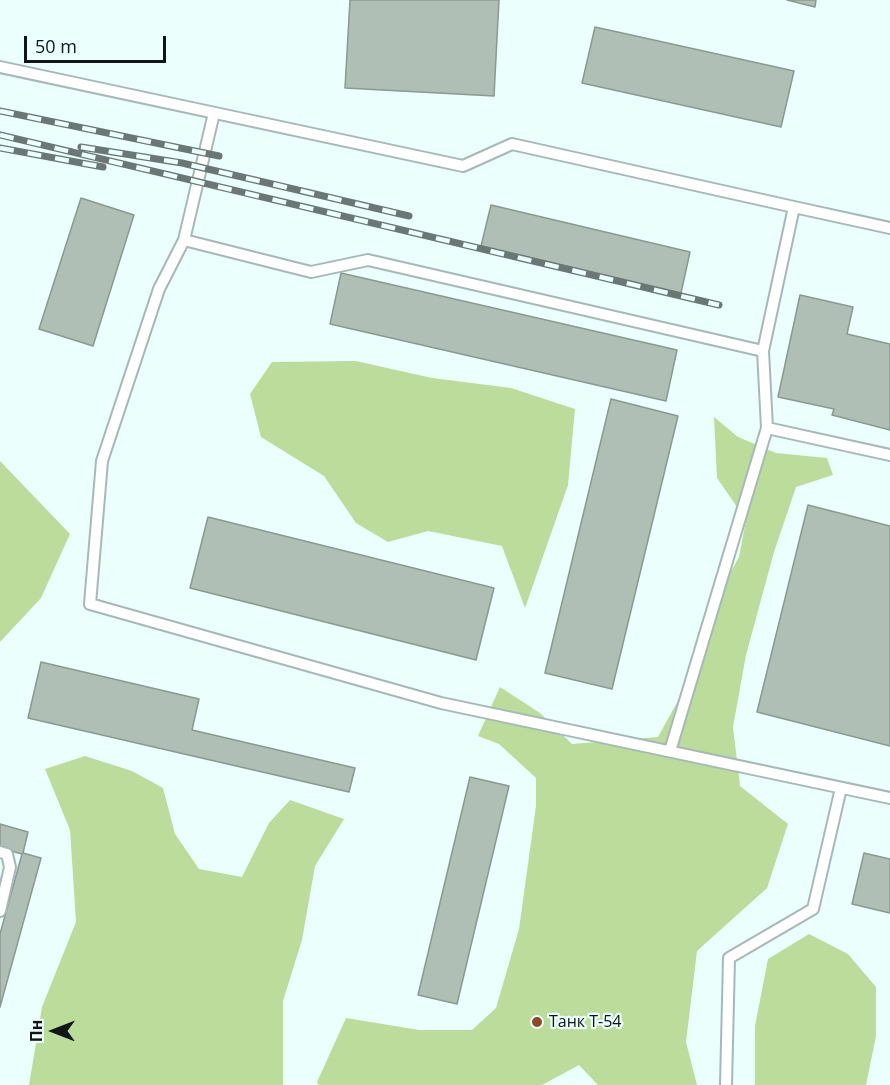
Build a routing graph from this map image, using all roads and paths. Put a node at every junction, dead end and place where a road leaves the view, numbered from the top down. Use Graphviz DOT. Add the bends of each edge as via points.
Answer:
graph roads {
  1 [pos="0,67"];
  2 [pos="214,113"];
  3 [pos="794,207"];
  4 [pos="890,228"];
  5 [pos="184,240"];
  6 [pos="763,351"];
  7 [pos="767,428"];
  8 [pos="890,455"];
  9 [pos="670,751"];
  10 [pos="841,788"];
  11 [pos="890,798"];
  12 [pos="0,852"];
  13 [pos="0,911"];
  14 [pos="726,1085"];
  1 -- 2 [label="lane"];
  2 -- 3 [label="lane" via="463,166 512,144"];
  2 -- 5 [label="lane"];
  3 -- 4 [label="lane"];
  3 -- 6 [label="lane"];
  5 -- 6 [label="lane" via="311,272 368,260"];
  5 -- 9 [label="lane" via="159,289 102,461 90,604 441,703"];
  6 -- 7 [label="lane"];
  7 -- 8 [label="lane"];
  7 -- 9 [label="lane"];
  9 -- 10 [label="lane"];
  10 -- 11 [label="lane"];
  10 -- 14 [label="lane" via="813,909 729,958"];
  12 -- 13 [label="lane" via="7,854 10,867"];
}
